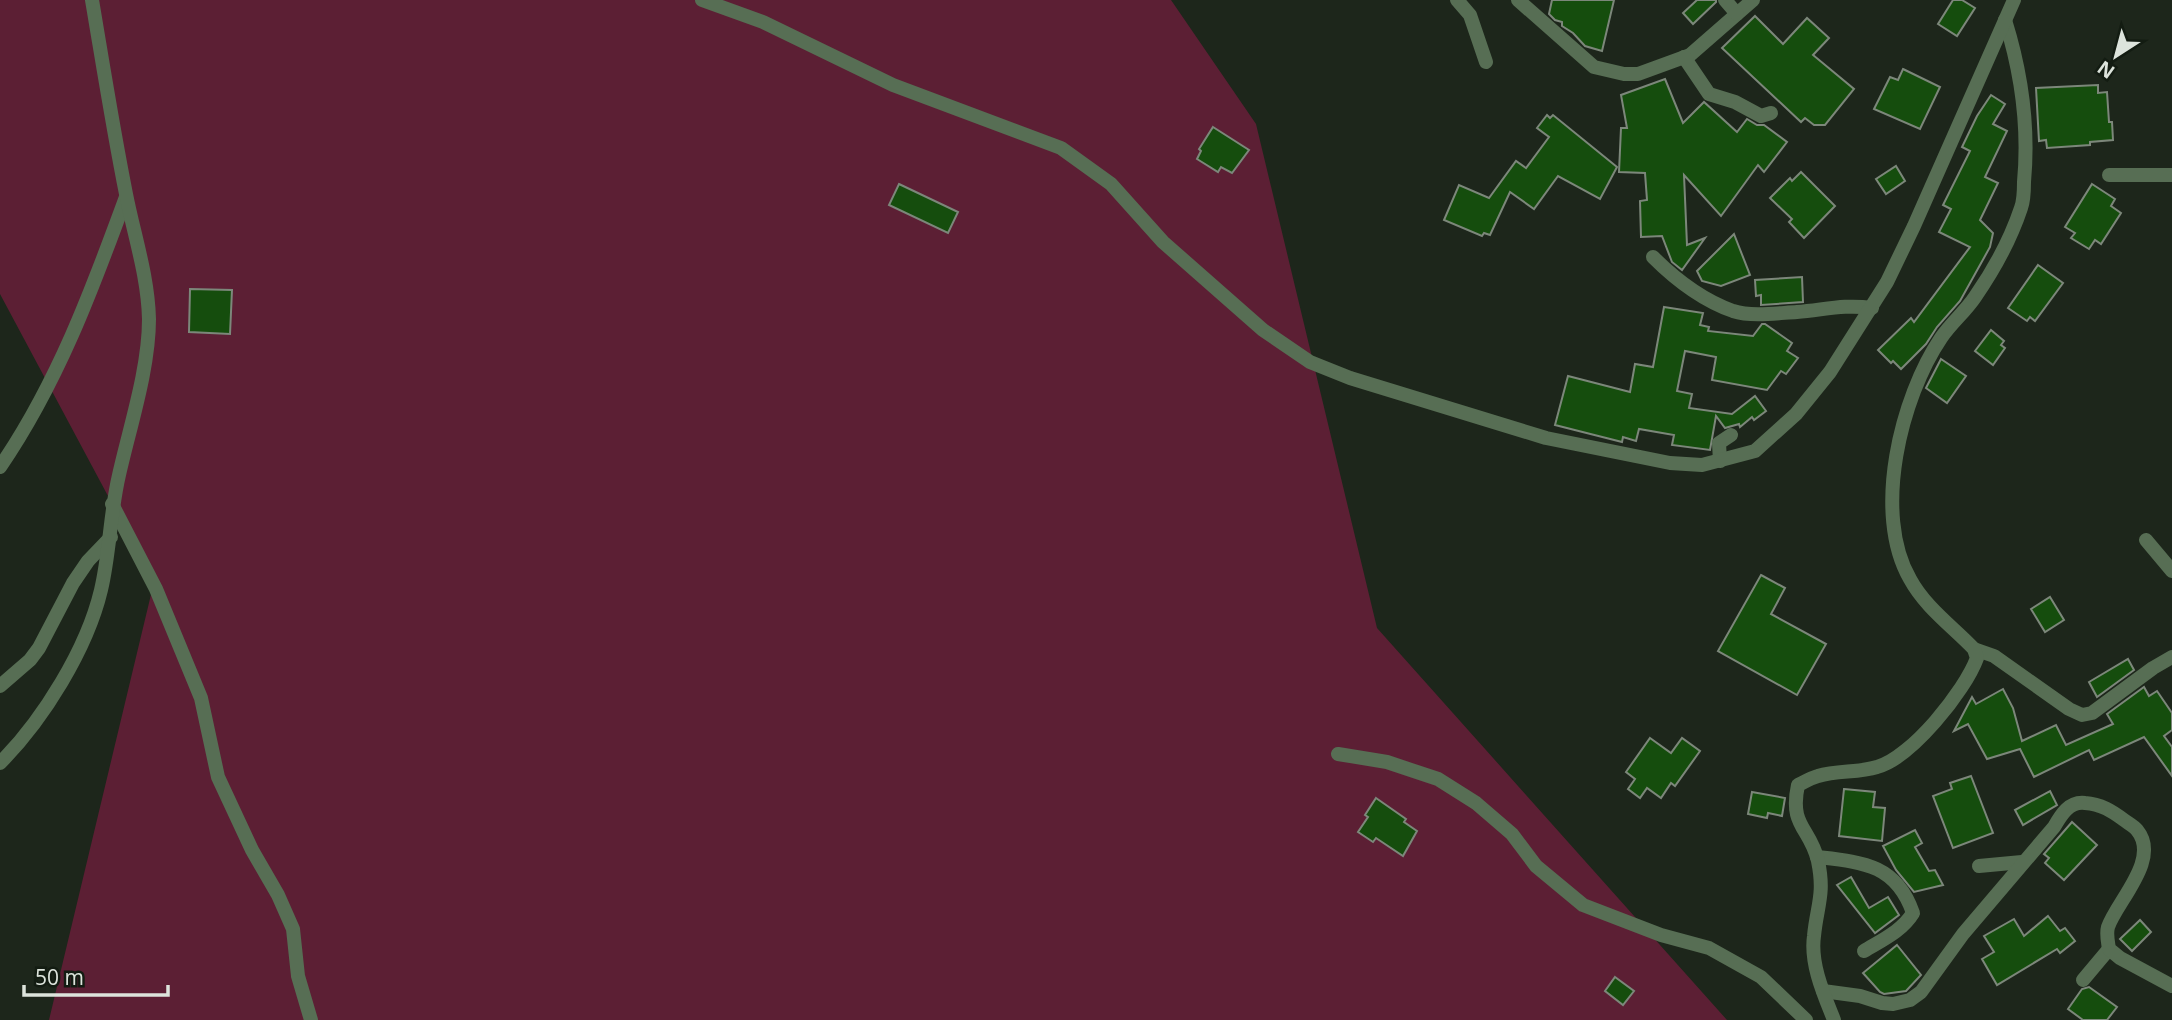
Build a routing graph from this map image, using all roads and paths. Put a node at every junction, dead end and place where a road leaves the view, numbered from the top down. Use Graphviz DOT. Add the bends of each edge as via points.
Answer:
graph roads {
  1 [pos="92,0"];
  2 [pos="702,0"];
  3 [pos="1457,0"];
  4 [pos="1518,0"];
  5 [pos="1725,0"];
  6 [pos="1753,0"];
  7 [pos="2014,0"];
  8 [pos="1737,13"];
  9 [pos="2005,20"];
  10 [pos="1684,57"];
  11 [pos="1486,62"];
  12 [pos="1771,113"];
  13 [pos="2109,175"];
  14 [pos="2172,175"];
  15 [pos="126,197"];
  16 [pos="1653,257"];
  17 [pos="1871,308"];
  18 [pos="1731,435"];
  19 [pos="1720,461"];
  20 [pos="0,467"];
  21 [pos="112,504"];
  22 [pos="111,537"];
  23 [pos="2146,540"];
  24 [pos="2172,571"];
  25 [pos="1974,649"];
  26 [pos="2172,657"];
  27 [pos="0,687"];
  28 [pos="1338,754"];
  29 [pos="0,762"];
  30 [pos="1817,857"];
  31 [pos="2022,862"];
  32 [pos="1979,866"];
  33 [pos="2109,949"];
  34 [pos="1864,951"];
  35 [pos="2083,980"];
  36 [pos="2172,986"];
  37 [pos="1823,991"];
  38 [pos="311,1020"];
  39 [pos="1806,1020"];
  40 [pos="1834,1020"];
  1 -- 15 [label="street"];
  2 -- 19 [label="street" via="763,22 893,85 1060,148 1111,184 1163,242 1234,305 1310,362 1546,438 1670,463"];
  3 -- 11 [label="street" via="1470,15"];
  4 -- 10 [label="street" via="1594,66 1638,74"];
  5 -- 8 [label="street"];
  6 -- 8 [label="street"];
  7 -- 9 [label="street"];
  8 -- 10 [label="street"];
  9 -- 17 [label="street" via="1914,226"];
  9 -- 25 [label="street" via="2015,52 2027,156 2022,206 1975,298 1924,364 1900,435 1894,496 1896,547 1909,578 1923,599"];
  10 -- 12 [label="street" via="1709,94 1761,116"];
  13 -- 14 [label="street"];
  15 -- 20 [label="street" via="82,316 23,433"];
  15 -- 21 [label="street" via="140,250 149,318 145,359"];
  16 -- 17 [label="street" via="1697,294 1735,311 1798,312 1848,305"];
  17 -- 19 [label="street" via="1796,414 1755,452"];
  18 -- 19 [label="street" via="1718,443"];
  21 -- 22 [label="street"];
  21 -- 38 [label="street" via="156,589 201,698 218,776 293,929 298,976"];
  22 -- 27 [label="street" via="88,561 34,654"];
  22 -- 29 [label="street" via="87,635 47,704"];
  23 -- 24 [label="street"];
  25 -- 26 [label="street" via="1994,656 2082,715 2092,713"];
  25 -- 30 [label="street" via="1974,667 1926,733 1907,751 1891,763 1818,776 1798,785 1795,814"];
  28 -- 39 [label="street" via="1387,762 1438,779 1494,818 1536,866 1583,905 1709,948 1760,977"];
  30 -- 34 [label="street" via="1873,866 1901,886 1909,900 1913,913 1908,921"];
  30 -- 37 [label="street" via="1822,891 1813,948"];
  31 -- 32 [label="street"];
  31 -- 33 [label="street" via="2065,810 2082,802 2101,805 2137,830 2144,844 2142,862 2108,928"];
  31 -- 37 [label="street" via="1910,999 1882,1003"];
  33 -- 35 [label="street"];
  33 -- 36 [label="street"];
  37 -- 40 [label="street"];
}
